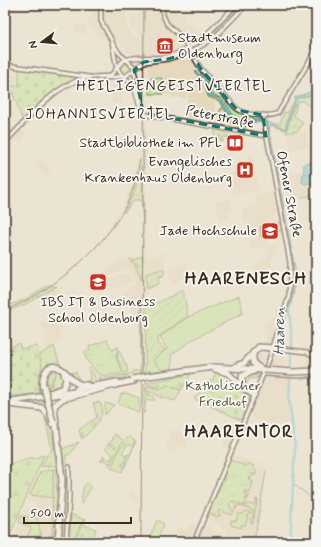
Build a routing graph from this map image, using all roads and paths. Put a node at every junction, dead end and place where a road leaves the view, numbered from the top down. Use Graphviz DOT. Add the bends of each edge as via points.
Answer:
graph roads {
  1 [pos="101,5"];
  2 [pos="162,5"];
  3 [pos="236,5"];
  4 [pos="246,5"];
  5 [pos="114,46"];
  6 [pos="190,50"];
  7 [pos="316,50"];
  8 [pos="127,60"];
  9 [pos="5,65"];
  10 [pos="117,67"];
  11 [pos="134,70"];
  12 [pos="88,77"];
  13 [pos="124,77"];
  14 [pos="138,92"];
  15 [pos="263,115"];
  16 [pos="266,136"];
  17 [pos="5,142"];
  18 [pos="273,348"];
  19 [pos="254,350"];
  20 [pos="316,357"];
  21 [pos="214,368"];
  22 [pos="260,370"];
  23 [pos="316,372"];
  24 [pos="134,380"];
  25 [pos="100,386"];
  26 [pos="43,387"];
  27 [pos="243,388"];
  28 [pos="47,394"];
  29 [pos="254,395"];
  30 [pos="5,402"];
  31 [pos="53,423"];
  32 [pos="60,467"];
  33 [pos="69,467"];
  34 [pos="57,542"];
  35 [pos="66,542"];
  36 [pos="194,542"];
  1 -- 5 [label="street" via="102,24"];
  2 -- 6 [label="street" via="166,23 183,39"];
  3 -- 6 [label="street"];
  4 -- 6 [label="street" via="212,40"];
  5 -- 8 [label="street"];
  5 -- 10 [label="street"];
  6 -- 8 [label="street" via="162,59"];
  6 -- 11 [label="street" via="168,60 144,62"];
  6 -- 15 [label="street" via="199,67 237,110"];
  7 -- 15 [label="street" via="278,112 274,115"];
  8 -- 10 [label="street"];
  8 -- 11 [label="street"];
  9 -- 12 [label="street"];
  10 -- 12 [label="street" via="110,76"];
  10 -- 13 [label="street"];
  11 -- 13 [label="street"];
  11 -- 14 [label="street"];
  12 -- 13 [label="street"];
  12 -- 17 [label="street" via="70,83 55,94"];
  13 -- 14 [label="street"];
  14 -- 16 [label="street, Peterstraße" via="142,113"];
  15 -- 16 [label="street, Ofener Straße"];
  16 -- 18 [label="street, Ofener Straße" via="291,269 289,298"];
  18 -- 19 [label="highway" via="263,346"];
  18 -- 20 [label="street" via="312,353"];
  18 -- 29 [label="street, Ofener Straße"];
  19 -- 21 [label="highway" via="242,364"];
  19 -- 22 [label="highway" via="253,361"];
  21 -- 22 [label="highway"];
  21 -- 24 [label="highway, bridge"];
  21 -- 27 [label="highway" via="228,373"];
  22 -- 23 [label="highway, bridge"];
  22 -- 27 [label="highway" via="242,376"];
  24 -- 25 [label="highway"];
  24 -- 25 [label="highway"];
  25 -- 26 [label="highway" via="78,384 55,367 44,374"];
  25 -- 28 [label="highway"];
  25 -- 30 [label="highway" via="29,400"];
  25 -- 31 [label="highway, bridge" via="56,402"];
  26 -- 28 [label="highway" via="48,371 57,369 64,374 66,380 63,388"];
  26 -- 31 [label="highway, bridge"];
  27 -- 29 [label="highway"];
  28 -- 30 [label="highway"];
  29 -- 36 [label="street, Ofener Straße"];
  30 -- 31 [label="highway" via="39,407"];
  31 -- 32 [label="highway"];
  31 -- 32 [label="highway"];
  32 -- 34 [label="highway" via="62,494"];
  33 -- 35 [label="street"];
}
